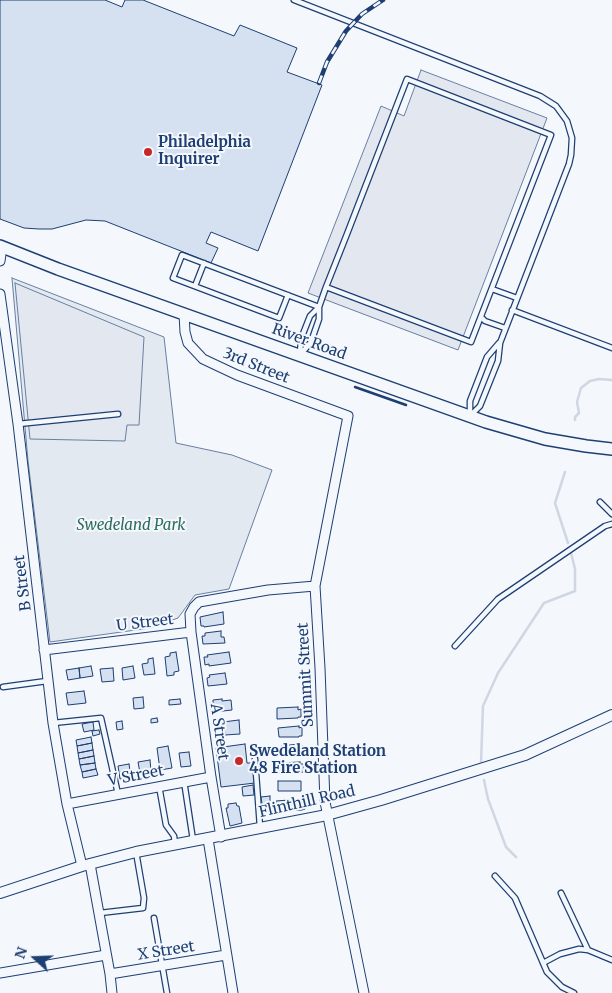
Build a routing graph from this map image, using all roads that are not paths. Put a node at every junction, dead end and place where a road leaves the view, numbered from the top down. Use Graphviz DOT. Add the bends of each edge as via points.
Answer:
graph roads {
  1 [pos="294,0"];
  2 [pos="1,247"];
  3 [pos="0,261"];
  4 [pos="204,263"];
  5 [pos="195,286"];
  6 [pos="326,287"];
  7 [pos="492,289"];
  8 [pos="0,294"];
  9 [pos="288,295"];
  10 [pos="517,298"];
  11 [pos="319,306"];
  12 [pos="512,310"];
  13 [pos="184,314"];
  14 [pos="481,317"];
  15 [pos="505,328"];
  16 [pos="500,342"];
  17 [pos="612,348"];
  18 [pos="300,355"];
  19 [pos="118,414"];
  20 [pos="348,416"];
  21 [pos="470,416"];
  22 [pos="18,424"];
  23 [pos="610,450"];
  24 [pos="600,502"];
  25 [pos="612,514"];
  26 [pos="612,524"];
  27 [pos="315,586"];
  28 [pos="191,632"];
  29 [pos="455,646"];
  30 [pos="44,650"];
  31 [pos="47,681"];
  32 [pos="3,687"];
  33 [pos="612,715"];
  34 [pos="52,723"];
  35 [pos="255,759"];
  36 [pos="211,777"];
  37 [pos="184,782"];
  38 [pos="159,786"];
  39 [pos="118,794"];
  40 [pos="67,804"];
  41 [pos="327,815"];
  42 [pos="260,828"];
  43 [pos="221,837"];
  44 [pos="208,839"];
  45 [pos="193,842"];
  46 [pos="175,845"];
  47 [pos="136,852"];
  48 [pos="86,865"];
  49 [pos="495,876"];
  50 [pos="0,893"];
  51 [pos="561,893"];
  52 [pos="100,913"];
  53 [pos="154,918"];
  54 [pos="588,950"];
  55 [pos="106,955"];
  56 [pos="226,955"];
  57 [pos="612,960"];
  58 [pos="543,963"];
  59 [pos="162,965"];
  60 [pos="0,973"];
  61 [pos="110,974"];
  62 [pos="112,993"];
  63 [pos="167,993"];
  64 [pos="233,993"];
  65 [pos="364,993"];
  66 [pos="574,993"];
  1 -- 10 [label="lane" via="540,96 562,114 572,138 571,155"];
  2 -- 3 [label="street"];
  2 -- 13 [label="main road, River Road"];
  4 -- 5 [label="lane"];
  4 -- 5 [label="lane" via="182,255 173,278"];
  4 -- 9 [label="lane"];
  5 -- 9 [label="lane" via="279,318"];
  6 -- 7 [label="lane" via="407,79 551,135"];
  6 -- 11 [label="lane"];
  6 -- 14 [label="lane" via="471,342"];
  7 -- 10 [label="lane"];
  7 -- 14 [label="lane"];
  8 -- 22 [label="street, B Street"];
  9 -- 11 [label="lane"];
  10 -- 12 [label="lane"];
  11 -- 18 [label="lane" via="307,323"];
  11 -- 18 [label="lane" via="320,319"];
  12 -- 15 [label="lane"];
  12 -- 17 [label="lane"];
  13 -- 18 [label="main road, River Road"];
  13 -- 20 [label="street, 3rd Street" via="186,338 191,348 204,358 237,375"];
  14 -- 15 [label="lane"];
  15 -- 16 [label="lane"];
  16 -- 21 [label="lane" via="488,357 470,402"];
  16 -- 21 [label="lane" via="498,361 480,406"];
  18 -- 21 [label="main road, River Road"];
  19 -- 22 [label="lane"];
  20 -- 27 [label="street, Summit Street"];
  21 -- 23 [label="main road, River Road" via="545,439"];
  22 -- 30 [label="street, B Street"];
  24 -- 25 [label="lane"];
  26 -- 29 [label="lane" via="498,599"];
  27 -- 28 [label="street, U Street" via="268,590 200,602 190,614"];
  27 -- 41 [label="street, Summit Street"];
  28 -- 30 [label="street, U Street"];
  28 -- 36 [label="street, A Street"];
  30 -- 31 [label="street, B Street"];
  31 -- 32 [label="lane"];
  31 -- 34 [label="street, B Street"];
  33 -- 41 [label="street, Flinthill Road" via="525,755"];
  34 -- 39 [label="lane" via="101,718"];
  34 -- 40 [label="street, B Street"];
  35 -- 42 [label="lane"];
  36 -- 37 [label="street, V Street"];
  36 -- 43 [label="street, A Street"];
  37 -- 38 [label="street, V Street"];
  37 -- 45 [label="lane"];
  38 -- 39 [label="street, V Street"];
  38 -- 46 [label="lane" via="166,826 174,836"];
  39 -- 40 [label="street, V Street"];
  40 -- 48 [label="street, B Street"];
  41 -- 42 [label="street, Flinthill Road"];
  41 -- 65 [label="street, Summit Street"];
  42 -- 43 [label="street, Flinthill Road"];
  43 -- 44 [label="street, Flinthill Road"];
  44 -- 45 [label="street, Flinthill Road"];
  44 -- 56 [label="street"];
  45 -- 46 [label="street, Flinthill Road"];
  46 -- 47 [label="street, Flinthill Road"];
  47 -- 48 [label="street, Flinthill Road"];
  47 -- 52 [label="lane" via="143,908"];
  48 -- 50 [label="street, Flinthill Road"];
  48 -- 52 [label="street, B Street"];
  49 -- 58 [label="lane" via="515,898"];
  51 -- 54 [label="lane"];
  52 -- 55 [label="street, B Street"];
  53 -- 59 [label="lane"];
  54 -- 57 [label="lane"];
  54 -- 58 [label="lane" via="560,954"];
  55 -- 60 [label="street"];
  55 -- 61 [label="street, B Street"];
  56 -- 59 [label="street, X Street"];
  56 -- 64 [label="street"];
  58 -- 66 [label="lane" via="562,987"];
  59 -- 61 [label="street, X Street"];
  59 -- 63 [label="lane"];
  61 -- 62 [label="street, B Street"];
}
